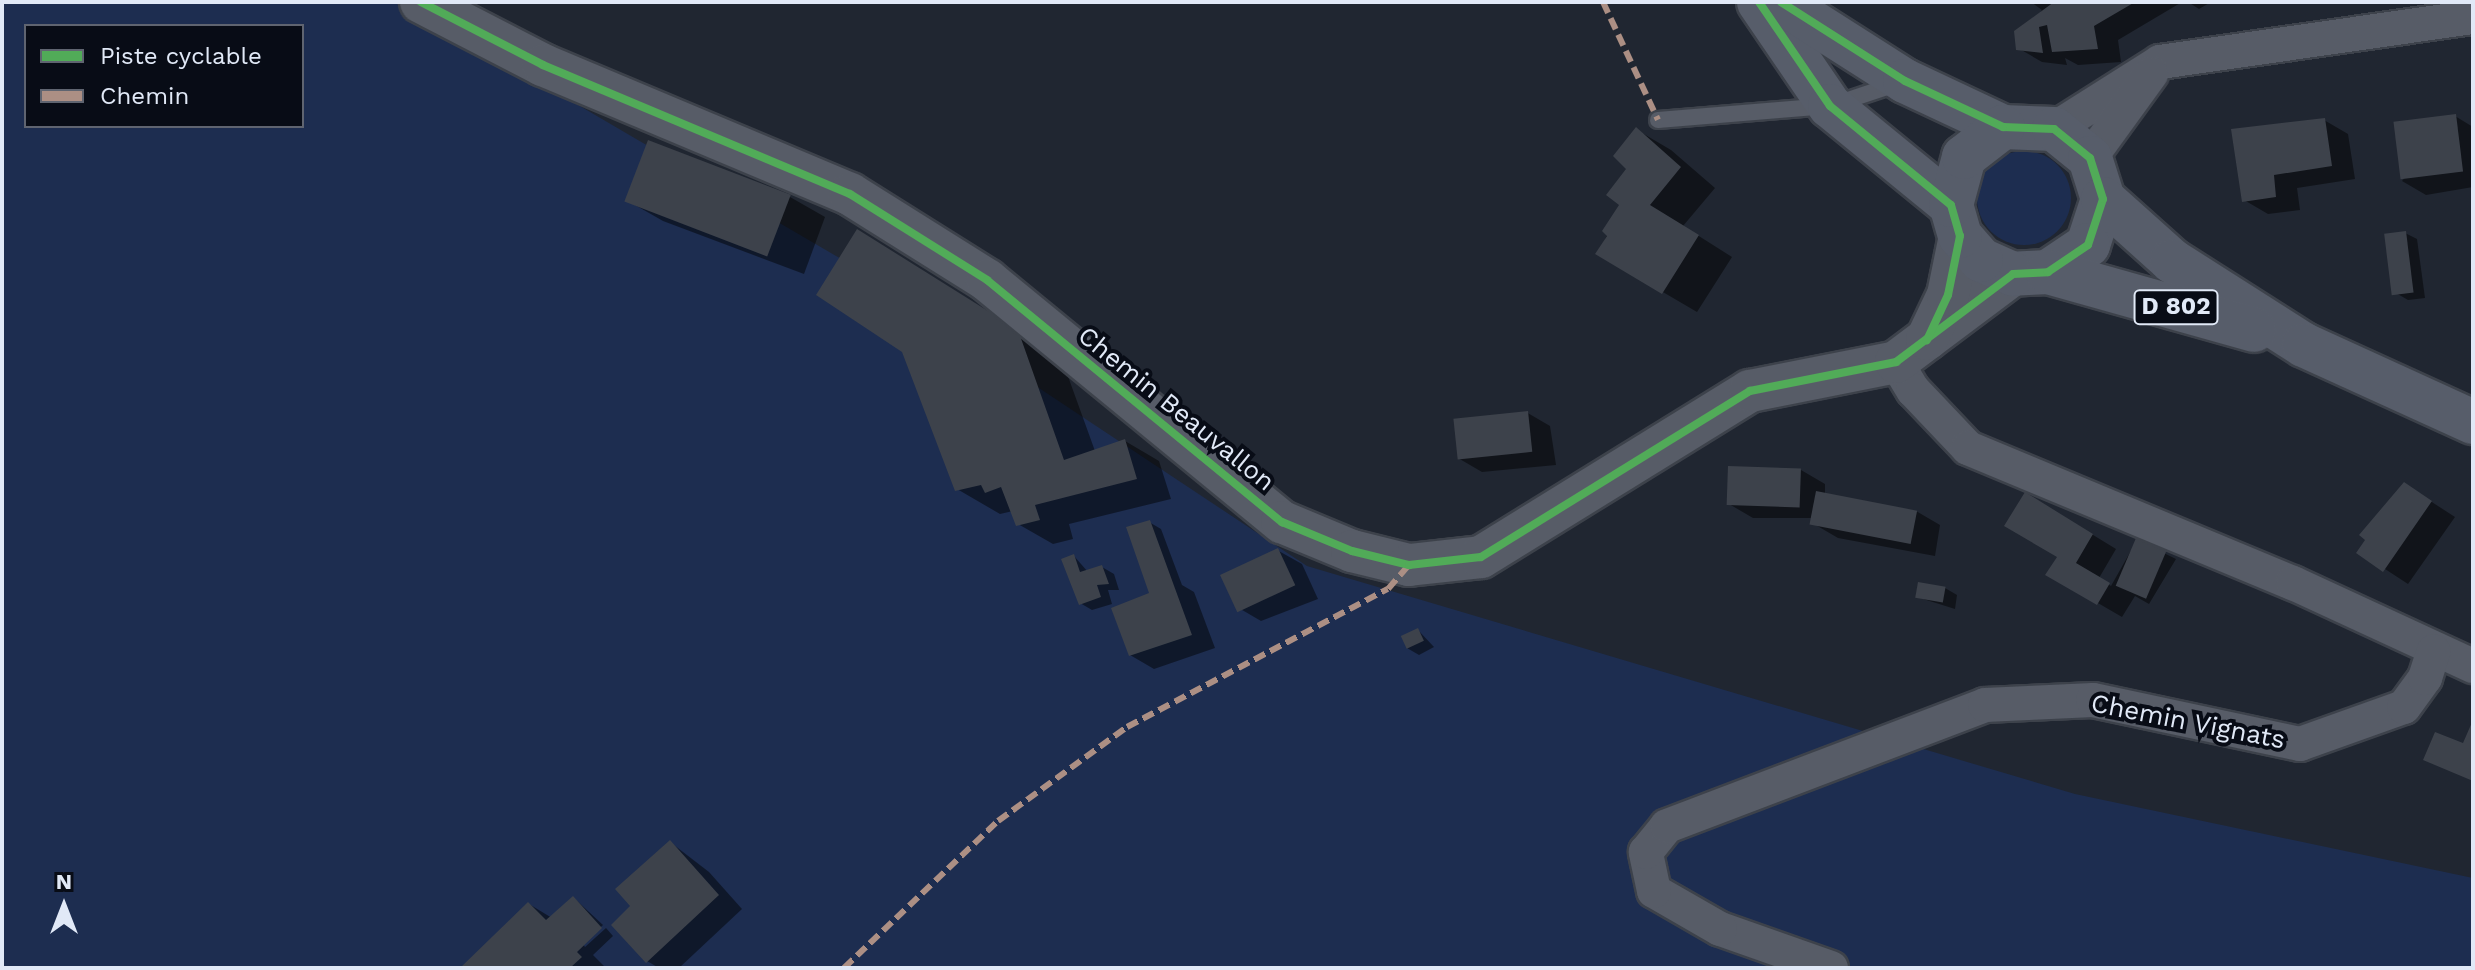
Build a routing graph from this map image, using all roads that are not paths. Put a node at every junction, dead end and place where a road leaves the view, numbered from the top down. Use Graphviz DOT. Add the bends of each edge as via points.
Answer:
graph roads {
  1 [pos="421,2"];
  2 [pos="1759,2"];
  3 [pos="1781,2"];
  4 [pos="2473,17"];
  5 [pos="2160,62"];
  6 [pos="1905,81"];
  7 [pos="1830,106"];
  8 [pos="1658,120"];
  9 [pos="2003,127"];
  10 [pos="2054,129"];
  11 [pos="2090,158"];
  12 [pos="2103,199"];
  13 [pos="1955,220"];
  14 [pos="2031,273"];
  15 [pos="2304,345"];
  16 [pos="1911,353"];
  17 [pos="2473,422"];
  18 [pos="2434,651"];
  19 [pos="2473,666"];
  20 [pos="1831,968"];
  1 -- 16 [label="street, Chemin Beauvallon" via="543,65 850,194 987,280 1282,522 1352,551 1409,565 1481,557 1750,391"];
  2 -- 7 [label="main road"];
  3 -- 6 [label="main road"];
  4 -- 5 [label="street"];
  5 -- 10 [label="street"];
  5 -- 11 [label="street"];
  6 -- 7 [label="lane"];
  6 -- 9 [label="main road"];
  7 -- 8 [label="lane"];
  7 -- 13 [label="main road"];
  9 -- 10 [label="main road"];
  9 -- 13 [label="main road" via="1964,157"];
  10 -- 11 [label="main road"];
  11 -- 12 [label="main road"];
  12 -- 14 [label="main road" via="2088,245"];
  12 -- 15 [label="main road, D 802" via="2172,261"];
  13 -- 14 [label="main road" via="1981,260"];
  13 -- 16 [label="street" via="1948,295"];
  14 -- 15 [label="main road, D 802"];
  14 -- 16 [label="street, Chemin Beauvallon"];
  15 -- 17 [label="main road, D 802"];
  16 -- 18 [label="street" via="1913,390 1968,448 2293,583"];
  18 -- 19 [label="street"];
  18 -- 20 [label="street, Chemin Vignats" via="2425,678 2404,707 2300,744 2093,700 1985,705 1667,826 1646,852 1654,891 1720,929"];
}
